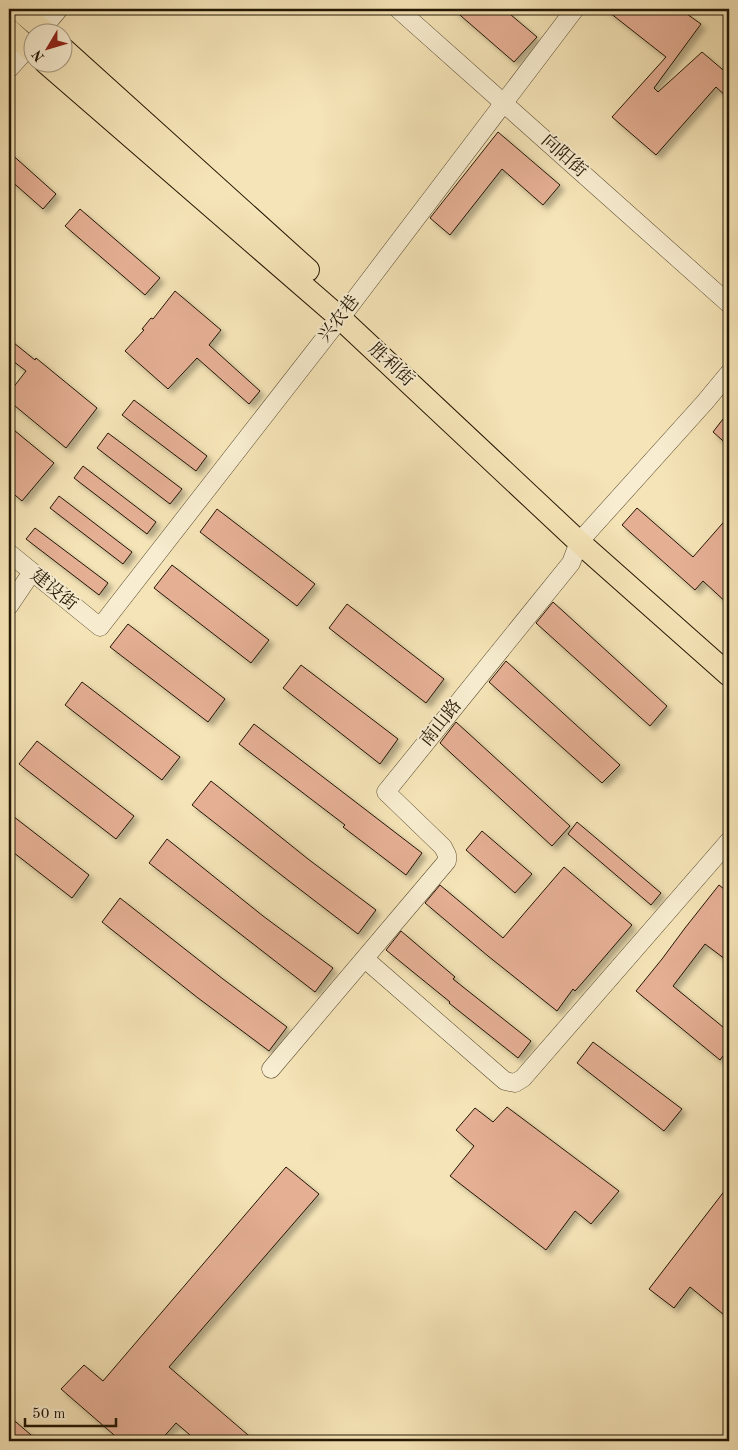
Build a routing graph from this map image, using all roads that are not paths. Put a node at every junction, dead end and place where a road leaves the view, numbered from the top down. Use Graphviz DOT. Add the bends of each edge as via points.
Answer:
graph roads {
  1 [pos="18,9"];
  2 [pos="59,9"];
  3 [pos="398,9"];
  4 [pos="575,9"];
  5 [pos="33,22"];
  6 [pos="50,22"];
  7 [pos="9,30"];
  8 [pos="22,42"];
  9 [pos="22,57"];
  10 [pos="72,57"];
  11 [pos="9,69"];
  12 [pos="57,72"];
  13 [pos="503,102"];
  14 [pos="729,304"];
  15 [pos="344,312"];
  16 [pos="729,373"];
  17 [pos="584,536"];
  18 [pos="9,553"];
  19 [pos="32,572"];
  20 [pos="9,606"];
  21 [pos="100,627"];
  22 [pos="729,655"];
  23 [pos="729,675"];
  24 [pos="729,841"];
  25 [pos="365,958"];
  26 [pos="271,1069"];
  1 -- 5 [label="main road"];
  2 -- 6 [label="street"];
  3 -- 13 [label="street, 向阳街"];
  4 -- 13 [label="street, 兴农巷"];
  7 -- 8 [label="main road"];
  9 -- 11 [label="street"];
  10 -- 15 [label="main road, 胜利街"];
  12 -- 15 [label="main road, 胜利街"];
  13 -- 14 [label="street, 向阳街"];
  13 -- 15 [label="street, 兴农巷"];
  15 -- 17 [label="main road, 胜利街"];
  15 -- 21 [label="street, 兴农巷"];
  16 -- 17 [label="street, 南山路"];
  17 -- 22 [label="main road, 胜利街"];
  17 -- 23 [label="main road, 胜利街"];
  17 -- 25 [label="street, 南山路" via="571,563 386,792 443,847 447,861"];
  18 -- 19 [label="street, 建设街"];
  19 -- 20 [label="street"];
  19 -- 21 [label="street, 建设街"];
  24 -- 25 [label="street" via="523,1078 515,1083 505,1081"];
  25 -- 26 [label="street, 南山路"];
}
